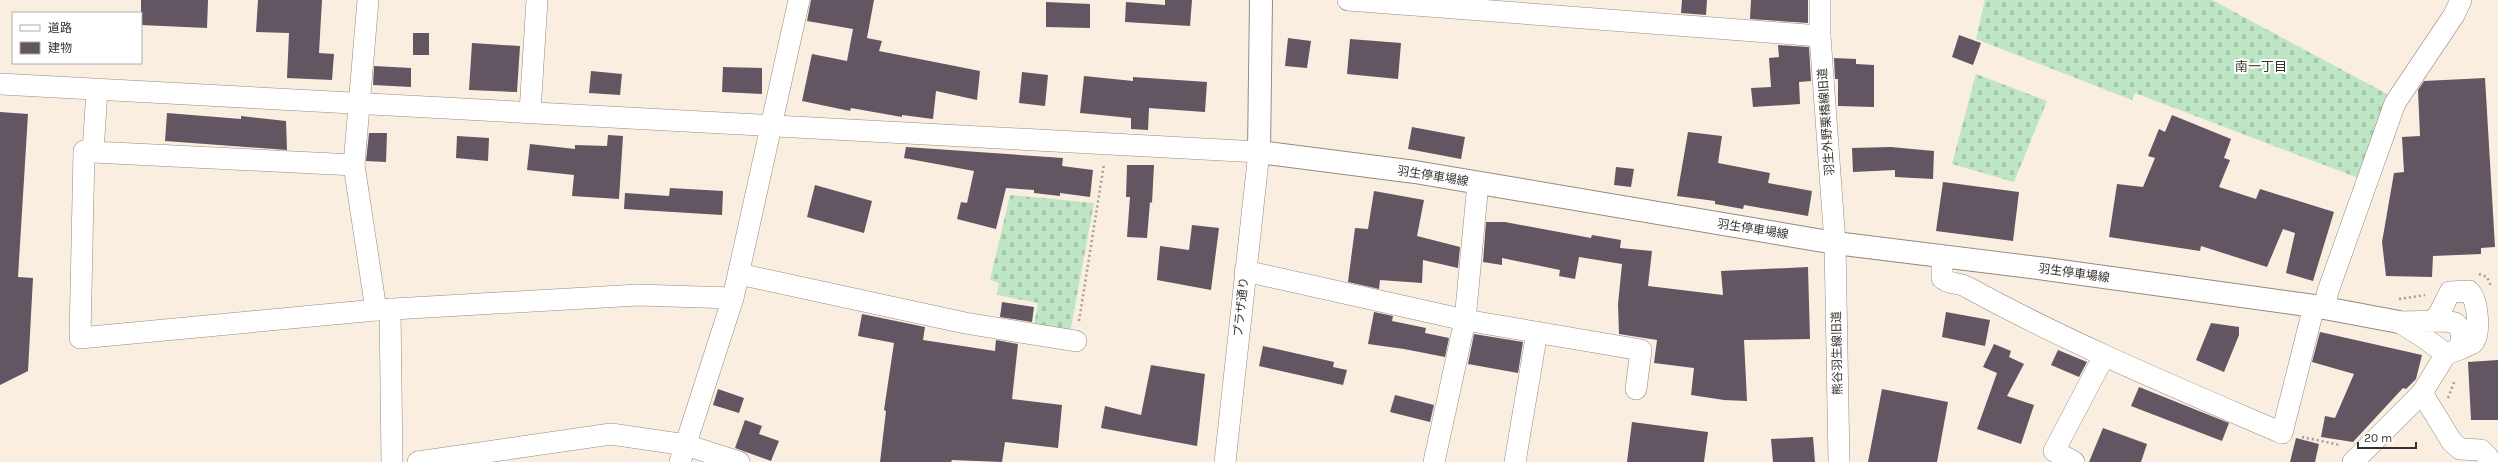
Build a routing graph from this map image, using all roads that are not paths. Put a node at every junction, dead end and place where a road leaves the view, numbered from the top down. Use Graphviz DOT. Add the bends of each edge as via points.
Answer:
graph roads {
  1 [pos="368,0"];
  2 [pos="537,0"];
  3 [pos="799,0"];
  4 [pos="1261,0"];
  5 [pos="1348,0"];
  6 [pos="1820,0"];
  7 [pos="2457,2"];
  8 [pos="1820,36"];
  9 [pos="0,84"];
  10 [pos="97,90"];
  11 [pos="359,103"];
  12 [pos="530,112"];
  13 [pos="772,126"];
  14 [pos="93,152"];
  15 [pos="1259,152"];
  16 [pos="354,165"];
  17 [pos="1478,183"];
  18 [pos="1835,243"];
  19 [pos="1942,257"];
  20 [pos="1245,271"];
  21 [pos="738,274"];
  22 [pos="733,298"];
  23 [pos="2320,307"];
  24 [pos="383,309"];
  25 [pos="1465,320"];
  26 [pos="2431,321"];
  27 [pos="2399,322"];
  28 [pos="1537,332"];
  29 [pos="1076,341"];
  30 [pos="2453,351"];
  31 [pos="2104,356"];
  32 [pos="1636,389"];
  33 [pos="2417,398"];
  34 [pos="683,453"];
  35 [pos="2356,458"];
  36 [pos="392,462"];
  37 [pos="418,462"];
  38 [pos="740,462"];
  39 [pos="1225,462"];
  40 [pos="1434,462"];
  41 [pos="1515,462"];
  42 [pos="1839,462"];
  43 [pos="2074,462"];
  44 [pos="2453,462"];
  45 [pos="2488,462"];
  1 -- 11 [label="street"];
  2 -- 12 [label="street"];
  3 -- 13 [label="street"];
  4 -- 15 [label="main road"];
  5 -- 8 [label="street"];
  6 -- 8 [label="street, 羽生外野栗橋線旧道"];
  7 -- 23 [label="street" via="2395,103"];
  8 -- 18 [label="street, 羽生外野栗橋線旧道"];
  9 -- 10 [label="street"];
  10 -- 11 [label="street"];
  10 -- 14 [label="street"];
  11 -- 12 [label="street"];
  11 -- 16 [label="street"];
  12 -- 13 [label="street"];
  13 -- 15 [label="street"];
  13 -- 21 [label="street"];
  14 -- 16 [label="street"];
  14 -- 24 [label="street" via="84,151 80,338"];
  15 -- 17 [label="main road, 羽生停車場線"];
  15 -- 20 [label="street, プラザ通り"];
  16 -- 24 [label="street"];
  17 -- 18 [label="main road, 羽生停車場線"];
  17 -- 25 [label="street"];
  18 -- 19 [label="main road, 羽生停車場線"];
  18 -- 42 [label="street, 熊谷羽生線旧道"];
  19 -- 23 [label="main road, 羽生停車場線"];
  19 -- 31 [label="street" via="1942,278 1945,281 1966,285 1987,299"];
  20 -- 25 [label="street"];
  20 -- 39 [label="street, プラザ通り"];
  21 -- 22 [label="street"];
  21 -- 29 [label="street" via="965,323"];
  22 -- 24 [label="street" via="638,295"];
  22 -- 34 [label="street"];
  23 -- 27 [label="main road, 羽生停車場線"];
  23 -- 31 [label="street" via="2282,433"];
  24 -- 36 [label="street"];
  25 -- 28 [label="street"];
  25 -- 40 [label="street"];
  26 -- 27 [label="street"];
  26 -- 30 [label="street" via="2446,320 2460,327 2462,330"];
  26 -- 30 [label="street" via="2438,316 2450,292 2469,291 2476,303 2477,335 2473,343"];
  27 -- 30 [label="street"];
  28 -- 32 [label="street" via="1641,350"];
  28 -- 41 [label="street"];
  30 -- 33 [label="street"];
  31 -- 43 [label="street" via="2054,451"];
  33 -- 35 [label="street"];
  33 -- 44 [label="street"];
  33 -- 45 [label="street" via="2452,442 2460,449 2481,450 2488,457"];
  34 -- 37 [label="street" via="611,434"];
  34 -- 38 [label="street"];
}
